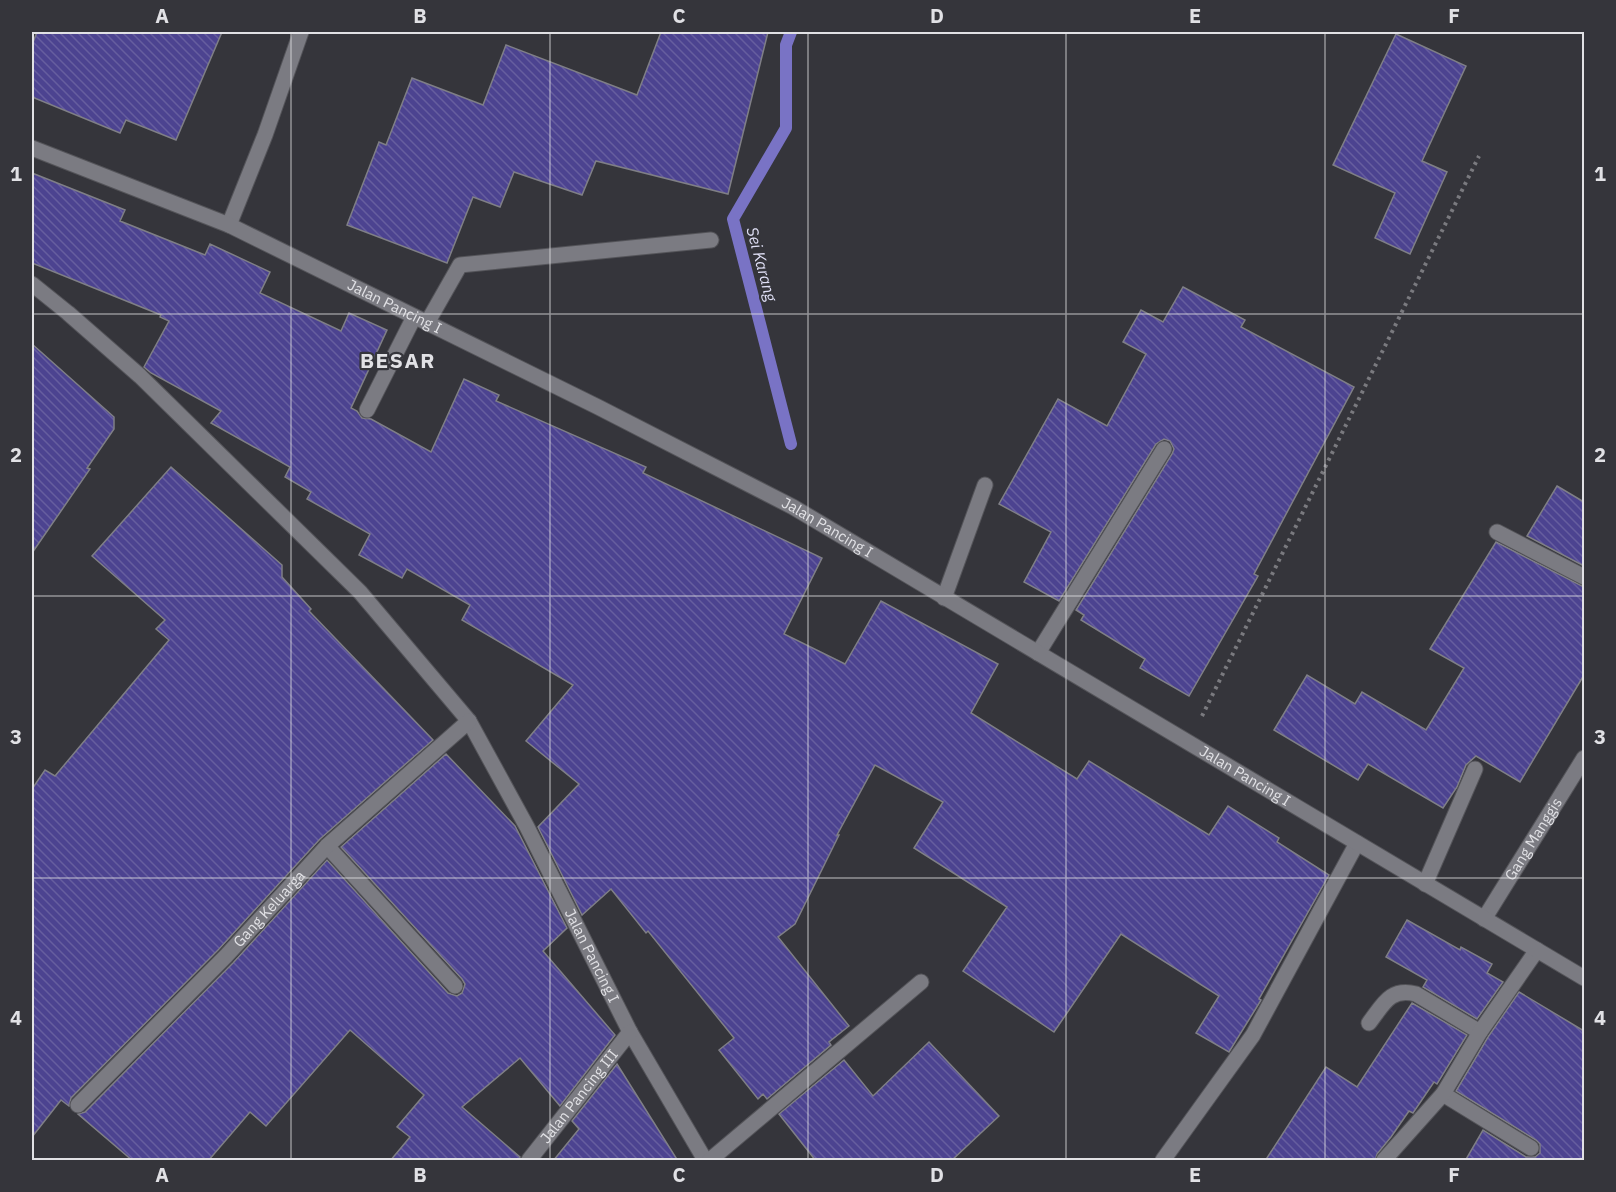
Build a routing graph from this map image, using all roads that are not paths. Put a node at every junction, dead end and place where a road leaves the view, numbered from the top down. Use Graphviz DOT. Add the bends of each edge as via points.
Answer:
graph roads {
  1 [pos="301,32"];
  2 [pos="32,148"];
  3 [pos="229,225"];
  4 [pos="711,240"];
  5 [pos="33,288"];
  6 [pos="421,320"];
  7 [pos="368,410"];
  8 [pos="1164,449"];
  9 [pos="985,485"];
  10 [pos="1497,532"];
  11 [pos="1584,577"];
  12 [pos="944,598"];
  13 [pos="1038,653"];
  14 [pos="469,721"];
  15 [pos="1584,758"];
  16 [pos="1475,769"];
  17 [pos="1357,843"];
  18 [pos="327,846"];
  19 [pos="1425,884"];
  20 [pos="1484,919"];
  21 [pos="1537,950"];
  22 [pos="1584,978"];
  23 [pos="921,982"];
  24 [pos="454,986"];
  25 [pos="1369,1023"];
  26 [pos="630,1032"];
  27 [pos="1480,1032"];
  28 [pos="1443,1094"];
  29 [pos="78,1105"];
  30 [pos="1531,1148"];
  31 [pos="529,1161"];
  32 [pos="705,1161"];
  33 [pos="710,1161"];
  34 [pos="1163,1161"];
  35 [pos="1384,1161"];
  1 -- 3 [label="street"];
  2 -- 3 [label="street, Jalan Pancing I"];
  3 -- 6 [label="street, Jalan Pancing I"];
  4 -- 6 [label="street" via="460,265"];
  5 -- 14 [label="street, Jalan Pancing I" via="140,376 360,592"];
  6 -- 7 [label="street"];
  6 -- 12 [label="street, Jalan Pancing I" via="793,507"];
  8 -- 13 [label="street"];
  9 -- 12 [label="street"];
  10 -- 11 [label="street"];
  12 -- 13 [label="street, Jalan Pancing I"];
  13 -- 17 [label="street, Jalan Pancing I"];
  14 -- 18 [label="street, Gang Keluarga"];
  14 -- 26 [label="street, Jalan Pancing I" via="528,827"];
  15 -- 20 [label="street, Gang Manggis"];
  16 -- 19 [label="street"];
  17 -- 19 [label="street, Jalan Pancing I"];
  17 -- 34 [label="street" via="1252,1035"];
  18 -- 24 [label="street"];
  18 -- 29 [label="street, Gang Keluarga" via="226,956"];
  19 -- 20 [label="street, Jalan Pancing I"];
  20 -- 21 [label="street, Jalan Pancing I"];
  21 -- 22 [label="street, Jalan Pancing I"];
  21 -- 27 [label="street"];
  23 -- 33 [label="street"];
  25 -- 27 [label="street" via="1390,997 1406,991"];
  26 -- 31 [label="street, Jalan Pancing III"];
  26 -- 32 [label="street, Jalan Pancing I"];
  27 -- 28 [label="street"];
  28 -- 30 [label="street"];
  28 -- 35 [label="street"];
}
